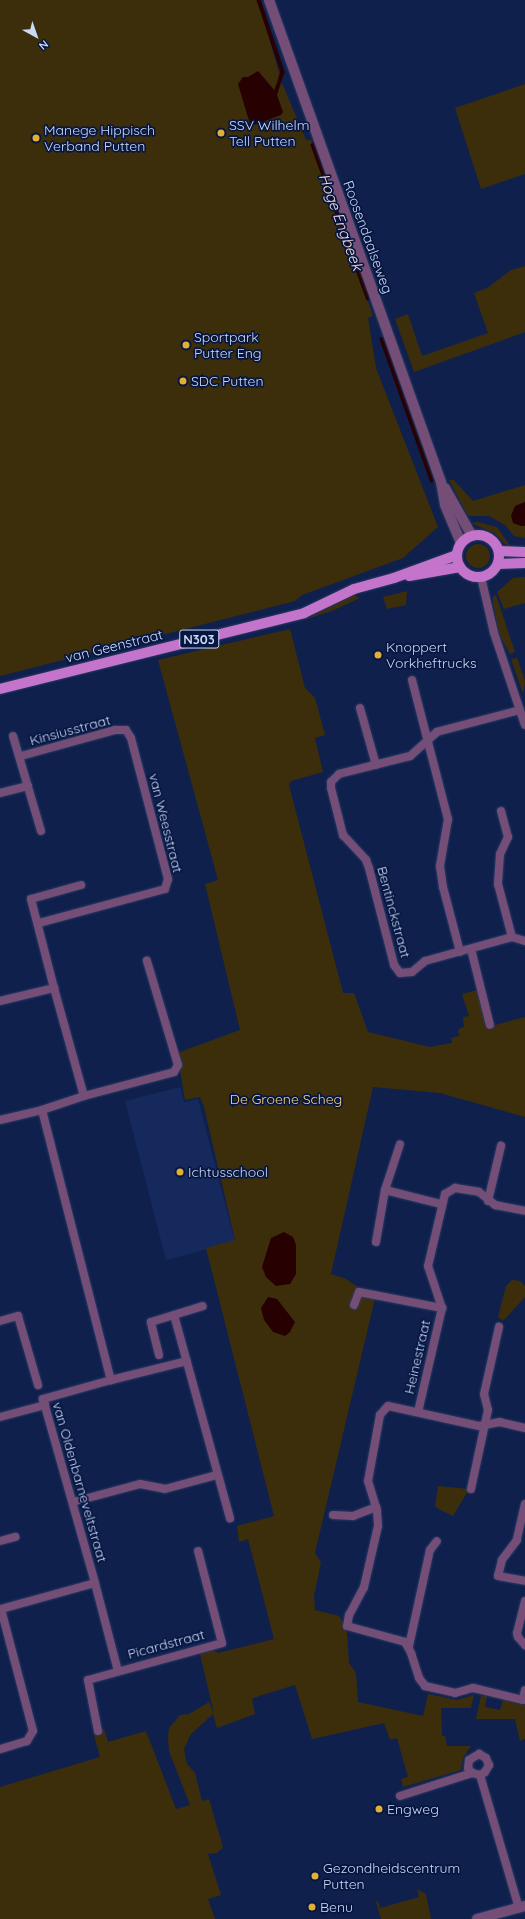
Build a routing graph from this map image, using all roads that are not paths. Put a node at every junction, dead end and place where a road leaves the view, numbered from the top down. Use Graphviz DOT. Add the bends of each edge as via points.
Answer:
graph roads {
  1 [pos="268,0"];
  2 [pos="442,482"];
  3 [pos="472,536"];
  4 [pos="461,543"];
  5 [pos="499,551"];
  6 [pos="525,552"];
  7 [pos="457,555"];
  8 [pos="525,563"];
  9 [pos="498,564"];
  10 [pos="460,567"];
  11 [pos="482,577"];
  12 [pos="394,578"];
  13 [pos="412,680"];
  14 [pos="0,689"];
  15 [pos="360,708"];
  16 [pos="520,710"];
  17 [pos="525,725"];
  18 [pos="126,730"];
  19 [pos="13,736"];
  20 [pos="427,740"];
  21 [pos="21,756"];
  22 [pos="376,765"];
  23 [pos="28,786"];
  24 [pos="0,793"];
  25 [pos="500,811"];
  26 [pos="40,830"];
  27 [pos="81,885"];
  28 [pos="39,923"];
  29 [pos="512,937"];
  30 [pos="525,941"];
  31 [pos="471,949"];
  32 [pos="460,952"];
  33 [pos="147,961"];
  34 [pos="54,988"];
  35 [pos="0,1002"];
  36 [pos="490,1024"];
  37 [pos="84,1096"];
  38 [pos="42,1110"];
  39 [pos="0,1120"];
  40 [pos="400,1144"];
  41 [pos="501,1146"];
  42 [pos="385,1190"];
  43 [pos="488,1201"];
  44 [pos="441,1204"];
  45 [pos="525,1211"];
  46 [pos="376,1242"];
  47 [pos="354,1305"];
  48 [pos="203,1306"];
  49 [pos="442,1308"];
  50 [pos="174,1315"];
  51 [pos="0,1321"];
  52 [pos="499,1327"];
  53 [pos="159,1355"];
  54 [pos="187,1361"];
  55 [pos="111,1380"];
  56 [pos="38,1385"];
  57 [pos="45,1404"];
  58 [pos="418,1412"];
  59 [pos="0,1416"];
  60 [pos="485,1426"];
  61 [pos="525,1428"];
  62 [pos="217,1475"];
  63 [pos="471,1489"];
  64 [pos="73,1502"];
  65 [pos="525,1504"];
  66 [pos="376,1507"];
  67 [pos="333,1515"];
  68 [pos="230,1518"];
  69 [pos="15,1537"];
  70 [pos="0,1541"];
  71 [pos="437,1542"];
  72 [pos="198,1551"];
  73 [pos="525,1581"];
  74 [pos="95,1583"];
  75 [pos="525,1601"];
  76 [pos="1,1610"];
  77 [pos="409,1646"];
  78 [pos="525,1646"];
  79 [pos="118,1671"];
  80 [pos="525,1690"];
  81 [pos="98,1731"];
  82 [pos="0,1749"];
  83 [pos="400,1796"];
  84 [pos="522,1907"];
  85 [pos="477,1919"];
  1 -- 2 [label="street, Roosendaalseweg"];
  2 -- 3 [label="street, Roosendaalseweg"];
  2 -- 4 [label="street, Roosendaalseweg" via="445,505"];
  3 -- 4 [label="main road"];
  3 -- 5 [label="main road" via="488,537"];
  4 -- 7 [label="main road"];
  5 -- 6 [label="main road"];
  5 -- 9 [label="main road"];
  7 -- 10 [label="main road"];
  7 -- 12 [label="main road, van Geenstraat / N303"];
  8 -- 9 [label="main road"];
  9 -- 11 [label="main road" via="492,572"];
  10 -- 11 [label="main road" via="469,575"];
  10 -- 12 [label="main road, van Geenstraat / N303"];
  11 -- 16 [label="street" via="496,640"];
  12 -- 14 [label="main road, van Geenstraat / N303" via="344,592 304,613"];
  13 -- 20 [label="street"];
  15 -- 22 [label="street"];
  16 -- 17 [label="street"];
  16 -- 20 [label="street, Bentinckstraat" via="437,732"];
  18 -- 21 [label="street, Kinsiusstraat" via="115,730"];
  18 -- 28 [label="street, van Weesstraat" via="131,738 168,879 165,888"];
  19 -- 21 [label="street, Kinsiusstraat"];
  20 -- 22 [label="street, Bentinckstraat" via="410,756"];
  20 -- 32 [label="street" via="448,819 440,866"];
  21 -- 23 [label="street, Kinsiusstraat"];
  22 -- 32 [label="street, Bentinckstraat" via="339,774 331,782 331,788 343,834 366,860 369,868 394,965 400,973 405,974 412,972 425,961"];
  23 -- 24 [label="street"];
  23 -- 26 [label="street, Kinsiusstraat"];
  25 -- 29 [label="street" via="508,837 500,854 498,884"];
  27 -- 28 [label="street" via="31,899"];
  28 -- 34 [label="street"];
  29 -- 30 [label="street"];
  29 -- 31 [label="street, Bentinckstraat"];
  31 -- 32 [label="street, Bentinckstraat"];
  31 -- 36 [label="street"];
  33 -- 37 [label="street" via="178,1066 174,1072"];
  34 -- 35 [label="street"];
  34 -- 37 [label="street"];
  37 -- 38 [label="street"];
  38 -- 39 [label="street"];
  38 -- 55 [label="street"];
  40 -- 42 [label="street"];
  41 -- 43 [label="street"];
  42 -- 44 [label="street"];
  42 -- 46 [label="street"];
  43 -- 44 [label="street, Heinestraat" via="479,1192 455,1188 445,1194"];
  43 -- 45 [label="street, Heinestraat" via="495,1205"];
  44 -- 49 [label="street, Heinestraat" via="428,1266"];
  47 -- 49 [label="street, Heinestraat" via="358,1292"];
  48 -- 50 [label="street"];
  49 -- 58 [label="street, Heinestraat"];
  50 -- 53 [label="street" via="151,1322"];
  50 -- 54 [label="street"];
  51 -- 56 [label="street" via="18,1316"];
  52 -- 60 [label="street" via="484,1394 488,1410"];
  54 -- 55 [label="street"];
  54 -- 62 [label="street"];
  55 -- 57 [label="street, van Oldenbarneveltstraat" via="43,1399"];
  57 -- 59 [label="street"];
  57 -- 64 [label="street, van Oldenbarneveltstraat"];
  58 -- 60 [label="street"];
  58 -- 66 [label="street" via="388,1406 380,1415 368,1480"];
  60 -- 61 [label="street" via="500,1422"];
  60 -- 63 [label="street"];
  62 -- 64 [label="street" via="165,1489 140,1484"];
  62 -- 68 [label="street"];
  64 -- 74 [label="street, van Oldenbarneveltstraat"];
  65 -- 73 [label="street" via="517,1540 502,1560 498,1576"];
  66 -- 67 [label="street" via="353,1516"];
  66 -- 77 [label="street" via="378,1526 364,1587 349,1615 347,1626 400,1639"];
  69 -- 70 [label="street"];
  71 -- 77 [label="street" via="430,1550"];
  72 -- 79 [label="street, Picardstraat" via="222,1643"];
  74 -- 76 [label="street, van Oldenbarneveltstraat"];
  74 -- 79 [label="street, Picardstraat"];
  75 -- 78 [label="street" via="518,1633 518,1638"];
  76 -- 82 [label="street, van Oldenbarneveltstraat" via="32,1731 27,1741"];
  77 -- 80 [label="street" via="419,1678 425,1686 455,1693 473,1688 523,1700"];
  79 -- 81 [label="street, Picardstraat" via="88,1680"];
  83 -- 84 [label="street" via="476,1774"];
  84 -- 85 [label="street"];
}
